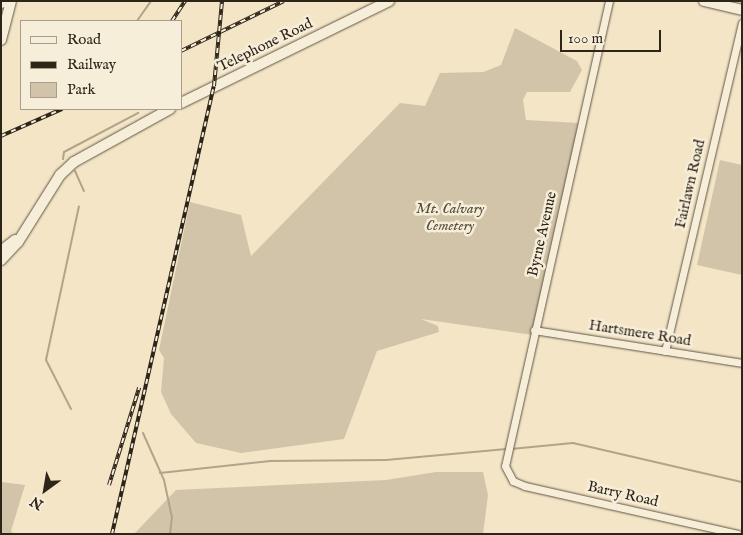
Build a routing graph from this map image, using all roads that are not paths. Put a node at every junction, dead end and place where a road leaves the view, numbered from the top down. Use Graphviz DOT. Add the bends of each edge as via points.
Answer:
graph roads {
  1 [pos="10,1"];
  2 [pos="389,1"];
  3 [pos="609,1"];
  4 [pos="704,1"];
  5 [pos="1,4"];
  6 [pos="742,10"];
  7 [pos="742,23"];
  8 [pos="1,40"];
  9 [pos="182,103"];
  10 [pos="168,110"];
  11 [pos="25,231"];
  12 [pos="1,251"];
  13 [pos="1,260"];
  14 [pos="534,330"];
  15 [pos="665,351"];
  16 [pos="742,364"];
  17 [pos="507,473"];
  18 [pos="738,534"];
  1 -- 5 [label="street"];
  1 -- 8 [label="street"];
  2 -- 9 [label="street, Telephone Road"];
  3 -- 14 [label="street, Byrne Avenue"];
  4 -- 6 [label="street"];
  7 -- 15 [label="street, Fairlawn Road"];
  10 -- 11 [label="street" via="74,162 60,175"];
  11 -- 12 [label="street"];
  11 -- 13 [label="street"];
  14 -- 15 [label="street, Hartsmere Road"];
  14 -- 17 [label="street, Byrne Avenue" via="506,453"];
  15 -- 16 [label="street, Hartsmere Road"];
  17 -- 18 [label="street, Barry Road" via="525,486"];
}
